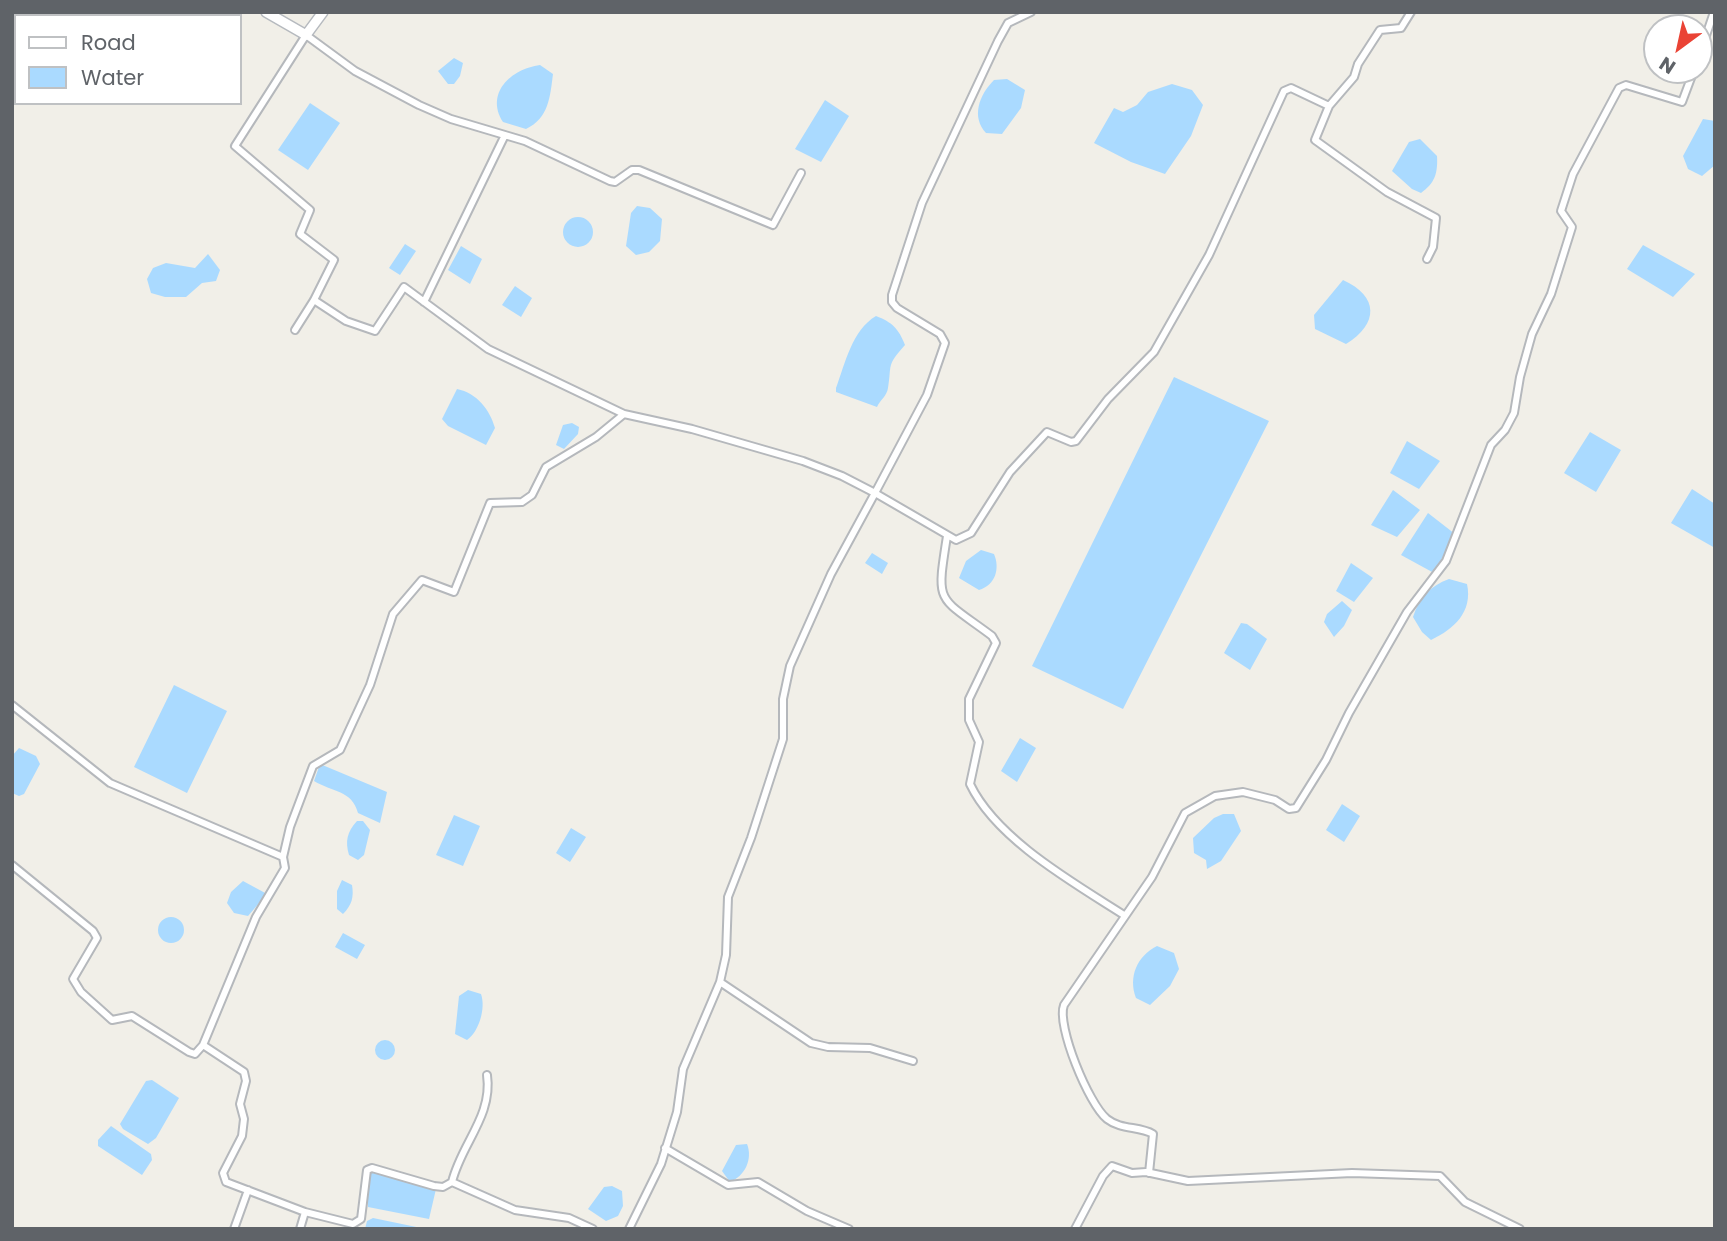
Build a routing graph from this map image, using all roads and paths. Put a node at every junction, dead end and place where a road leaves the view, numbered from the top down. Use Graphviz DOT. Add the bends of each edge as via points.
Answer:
graph roads {
  1 [pos="266,12"];
  2 [pos="323,12"];
  3 [pos="1031,12"];
  4 [pos="1412,12"];
  5 [pos="306,35"];
  6 [pos="1689,84"];
  7 [pos="1329,106"];
  8 [pos="505,135"];
  9 [pos="800,173"];
  10 [pos="1427,258"];
  11 [pos="314,300"];
  12 [pos="424,302"];
  13 [pos="295,330"];
  14 [pos="624,414"];
  15 [pos="875,493"];
  16 [pos="947,536"];
  17 [pos="12,705"];
  18 [pos="282,857"];
  19 [pos="12,865"];
  20 [pos="1124,915"];
  21 [pos="720,982"];
  22 [pos="203,1045"];
  23 [pos="913,1061"];
  24 [pos="487,1075"];
  25 [pos="664,1148"];
  26 [pos="1149,1173"];
  27 [pos="452,1182"];
  28 [pos="248,1190"];
  29 [pos="306,1212"];
  30 [pos="233,1229"];
  31 [pos="300,1229"];
  32 [pos="593,1229"];
  33 [pos="629,1229"];
  34 [pos="849,1229"];
  35 [pos="1075,1229"];
  36 [pos="1520,1229"];
  1 -- 5 [label="main road"];
  2 -- 5 [label="main road"];
  3 -- 15 [label="street" via="1008,23 922,203 892,302 940,334 946,343 927,395"];
  4 -- 7 [label="street" via="1401,28 1380,30 1354,77"];
  5 -- 8 [label="street" via="355,71 419,106"];
  5 -- 11 [label="street" via="235,146 310,210 300,234 334,260"];
  6 -- 20 [label="street" via="1682,102 1626,85 1619,88 1573,174 1561,211 1572,227 1551,294 1532,334 1514,413 1491,445 1446,561 1407,612 1296,808 1243,792 1215,796 1192,808"];
  7 -- 10 [label="street" via="1315,140 1387,192 1436,218"];
  7 -- 16 [label="street" via="1291,88 1284,91 1209,255 1154,352 1108,399 1076,441 1047,432 1010,472 971,533 956,540"];
  8 -- 9 [label="street" via="610,181 632,170 653,174 769,224 777,222"];
  8 -- 12 [label="street"];
  11 -- 12 [label="street" via="372,331 400,289 408,289"];
  11 -- 13 [label="street"];
  12 -- 14 [label="street" via="488,349"];
  14 -- 15 [label="street" via="803,461"];
  14 -- 18 [label="street" via="546,467 532,495 522,502 490,503 454,592 422,580 393,614 370,685 340,750 313,766"];
  15 -- 16 [label="street"];
  15 -- 21 [label="street" via="831,574 790,666 782,738 728,897"];
  16 -- 20 [label="street" via="940,583 945,601 996,643 969,699 969,720 979,742 970,784 987,810 1021,844"];
  17 -- 18 [label="street" via="110,783"];
  18 -- 22 [label="street" via="285,868 257,917"];
  19 -- 22 [label="street" via="97,938 73,979 81,992 112,1020 132,1016 195,1054"];
  20 -- 26 [label="street" via="1061,1015 1093,1106 1116,1125 1153,1134"];
  21 -- 23 [label="street" via="811,1043 870,1048"];
  21 -- 25 [label="street" via="683,1069 677,1112"];
  22 -- 28 [label="street" via="244,1072 242,1136 223,1178"];
  24 -- 27 [label="street" via="487,1105"];
  25 -- 33 [label="street" via="661,1164"];
  25 -- 34 [label="street" via="727,1185 758,1182"];
  26 -- 35 [label="street" via="1108,1168"];
  26 -- 36 [label="street" via="1188,1181 1352,1173 1440,1176 1465,1202"];
  27 -- 29 [label="street" via="434,1186 369,1168 358,1223"];
  27 -- 32 [label="street" via="515,1210 569,1218"];
  28 -- 29 [label="street"];
  28 -- 30 [label="street"];
  29 -- 31 [label="street"];
}
